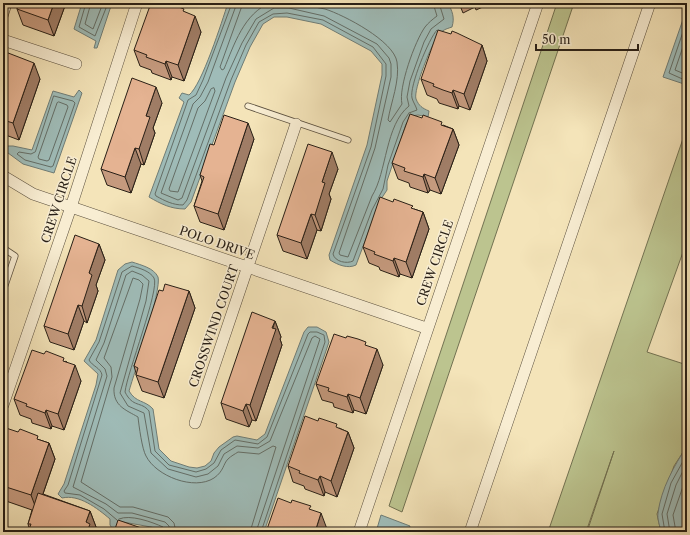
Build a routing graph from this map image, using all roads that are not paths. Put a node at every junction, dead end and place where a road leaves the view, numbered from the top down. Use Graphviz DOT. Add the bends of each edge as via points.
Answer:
graph roads {
  1 [pos="9,3"];
  2 [pos="137,3"];
  3 [pos="538,3"];
  4 [pos="650,3"];
  5 [pos="3,22"];
  6 [pos="3,40"];
  7 [pos="76,64"];
  8 [pos="248,106"];
  9 [pos="296,124"];
  10 [pos="348,140"];
  11 [pos="3,176"];
  12 [pos="70,208"];
  13 [pos="3,248"];
  14 [pos="248,267"];
  15 [pos="3,291"];
  16 [pos="426,328"];
  17 [pos="3,405"];
  18 [pos="195,423"];
  19 [pos="358,532"];
  20 [pos="470,532"];
  1 -- 5 [label="lane"];
  2 -- 12 [label="street, CREW CIRCLE"];
  3 -- 16 [label="street, CREW CIRCLE"];
  4 -- 20 [label="street"];
  6 -- 7 [label="street"];
  8 -- 9 [label="lane"];
  9 -- 10 [label="lane"];
  9 -- 14 [label="street, CROSSWIND COURT"];
  11 -- 12 [label="street, POLO DRIVE" via="33,194"];
  12 -- 14 [label="street, POLO DRIVE"];
  12 -- 17 [label="street, CREW CIRCLE"];
  13 -- 15 [label="lane" via="15,256"];
  14 -- 16 [label="street, POLO DRIVE"];
  14 -- 18 [label="street, CROSSWIND COURT"];
  16 -- 19 [label="street, CREW CIRCLE"];
}
